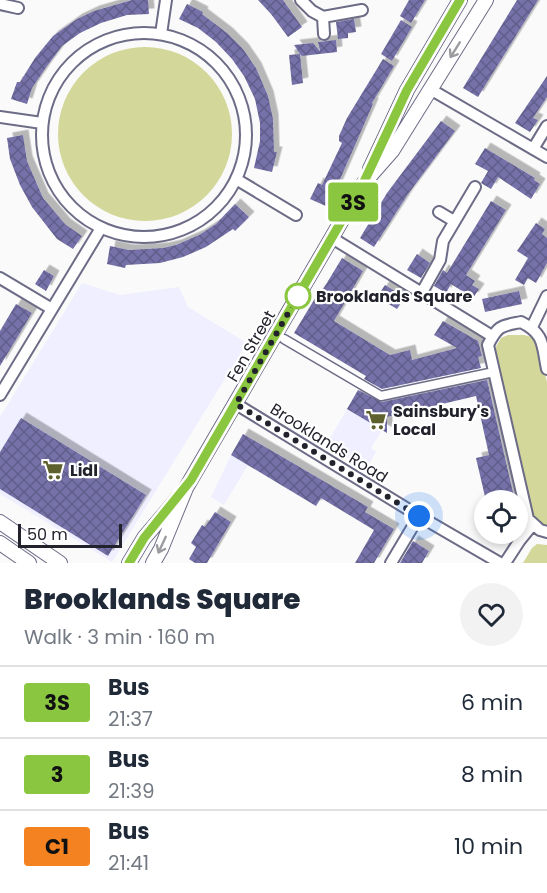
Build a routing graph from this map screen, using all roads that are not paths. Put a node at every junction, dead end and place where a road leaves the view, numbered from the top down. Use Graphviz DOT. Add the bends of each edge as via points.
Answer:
graph roads {
  1 [pos="166,0"];
  2 [pos="301,0"];
  3 [pos="460,0"];
  4 [pos="486,0"];
  5 [pos="0,4"];
  6 [pos="18,8"];
  7 [pos="362,10"];
  8 [pos="323,17"];
  9 [pos="161,34"];
  10 [pos="324,34"];
  11 [pos="430,89"];
  12 [pos="0,117"];
  13 [pos="42,123"];
  14 [pos="547,126"];
  15 [pos="533,149"];
  16 [pos="547,157"];
  17 [pos="236,179"];
  18 [pos="363,184"];
  19 [pos="475,187"];
  20 [pos="439,212"];
  21 [pos="296,214"];
  22 [pos="454,221"];
  23 [pos="101,228"];
  24 [pos="332,238"];
  25 [pos="0,278"];
  26 [pos="421,294"];
  27 [pos="547,296"];
  28 [pos="52,309"];
  29 [pos="532,327"];
  30 [pos="492,336"];
  31 [pos="284,339"];
  32 [pos="545,353"];
  33 [pos="547,369"];
  34 [pos="494,372"];
  35 [pos="0,395"];
  36 [pos="236,404"];
  37 [pos="186,488"];
  38 [pos="419,516"];
  39 [pos="0,522"];
  40 [pos="533,524"];
  41 [pos="547,532"];
  42 [pos="0,543"];
  43 [pos="29,563"];
  44 [pos="60,563"];
  45 [pos="129,563"];
  46 [pos="153,563"];
  47 [pos="391,563"];
  48 [pos="500,563"];
  49 [pos="505,563"];
  1 -- 9 [label="street"];
  2 -- 8 [label="street"];
  3 -- 18 [label="street" via="407,90"];
  4 -- 11 [label="street, Fen Street, one-way"];
  5 -- 6 [label="street"];
  7 -- 8 [label="street"];
  8 -- 10 [label="street"];
  9 -- 13 [label="street" via="133,33 82,53 58,80"];
  9 -- 17 [label="street" via="204,53 235,89 246,126 246,145"];
  11 -- 15 [label="street"];
  11 -- 18 [label="street, Fen Street" via="392,151"];
  12 -- 13 [label="street"];
  13 -- 23 [label="street" via="46,165 54,185 67,203"];
  14 -- 15 [label="street"];
  15 -- 16 [label="street"];
  17 -- 21 [label="street"];
  17 -- 23 [label="street" via="214,209 185,229 152,237 126,236"];
  18 -- 24 [label="street, Fen Street"];
  19 -- 22 [label="street"];
  20 -- 22 [label="street"];
  22 -- 26 [label="street" via="443,241 440,260"];
  23 -- 28 [label="street"];
  24 -- 26 [label="street"];
  24 -- 36 [label="street, Fen Street"];
  25 -- 28 [label="street"];
  26 -- 30 [label="street"];
  27 -- 29 [label="street"];
  28 -- 35 [label="street"];
  29 -- 30 [label="street" via="521,322 500,327"];
  29 -- 32 [label="street" via="539,334"];
  30 -- 34 [label="street" via="488,345"];
  31 -- 34 [label="street" via="381,396"];
  32 -- 33 [label="street"];
  34 -- 40 [label="street" via="528,519"];
  36 -- 37 [label="street, Fen Street"];
  36 -- 38 [label="street, Brooklands Road"];
  37 -- 45 [label="street" via="144,538"];
  37 -- 46 [label="street, Fen Street, one-way"];
  38 -- 47 [label="street"];
  38 -- 48 [label="street, Brooklands Road"];
  39 -- 44 [label="street"];
  40 -- 41 [label="street"];
  40 -- 49 [label="street"];
  42 -- 43 [label="street"];
}
